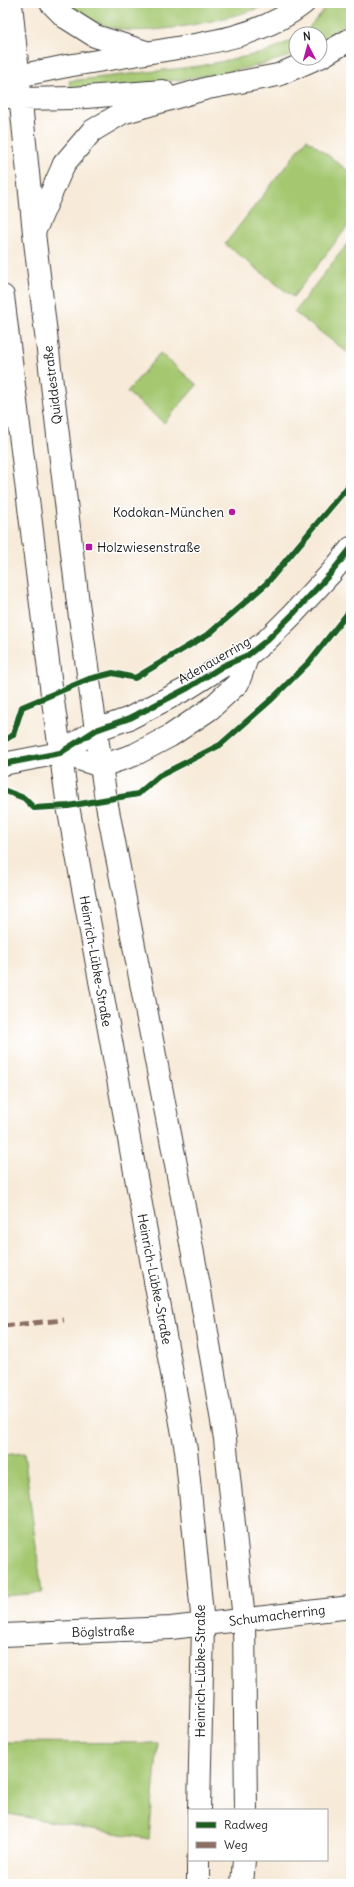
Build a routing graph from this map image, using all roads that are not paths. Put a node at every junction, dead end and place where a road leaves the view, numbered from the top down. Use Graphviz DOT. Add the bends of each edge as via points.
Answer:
graph roads {
  1 [pos="11,3"];
  2 [pos="304,3"];
  3 [pos="58,10"];
  4 [pos="351,39"];
  5 [pos="328,52"];
  6 [pos="149,53"];
  7 [pos="299,66"];
  8 [pos="11,79"];
  9 [pos="208,88"];
  10 [pos="12,97"];
  11 [pos="34,233"];
  12 [pos="3,296"];
  13 [pos="351,548"];
  14 [pos="248,655"];
  15 [pos="96,730"];
  16 [pos="60,753"];
  17 [pos="3,764"];
  18 [pos="101,766"];
  19 [pos="351,1607"];
  20 [pos="244,1619"];
  21 [pos="202,1624"];
  22 [pos="3,1635"];
  23 [pos="199,1809"];
  24 [pos="246,1809"];
  25 [pos="198,1861"];
  26 [pos="244,1861"];
  27 [pos="198,1884"];
  28 [pos="242,1884"];
  1 -- 8 [label="main road, Quiddestraße"];
  2 -- 6 [label="main road" via="296,10 255,31 210,43"];
  3 -- 6 [label="main road" via="96,36"];
  4 -- 5 [label="main road"];
  6 -- 8 [label="main road" via="68,66"];
  7 -- 9 [label="main road" via="278,75"];
  8 -- 10 [label="main road, Quiddestraße"];
  9 -- 10 [label="main road" via="73,98"];
  9 -- 11 [label="main road" via="122,113 92,131 64,164"];
  10 -- 11 [label="main road, Quiddestraße"];
  11 -- 15 [label="main road, Quiddestraße" via="76,588"];
  12 -- 16 [label="main road"];
  13 -- 14 [label="main road, Adenauerring" via="331,574 267,640"];
  14 -- 15 [label="main road, Adenauerring" via="223,666 188,688 130,718"];
  14 -- 18 [label="main road, Adenauerring" via="238,683 210,709 170,736 134,755"];
  15 -- 16 [label="main road, Adenauerring"];
  15 -- 18 [label="main road, Quiddestraße"];
  16 -- 17 [label="main road"];
  16 -- 18 [label="main road"];
  16 -- 21 [label="main road, Heinrich-Lübke-Straße" via="100,986 186,1450"];
  18 -- 20 [label="main road" via="199,1285 225,1439"];
  19 -- 20 [label="main road, Schumacherring"];
  20 -- 21 [label="main road, Schumacherring"];
  20 -- 24 [label="main road"];
  21 -- 22 [label="main road, Böglstraße" via="171,1628"];
  21 -- 23 [label="main road, Heinrich-Lübke-Straße"];
  25 -- 27 [label="main road"];
  26 -- 28 [label="main road"];
}
